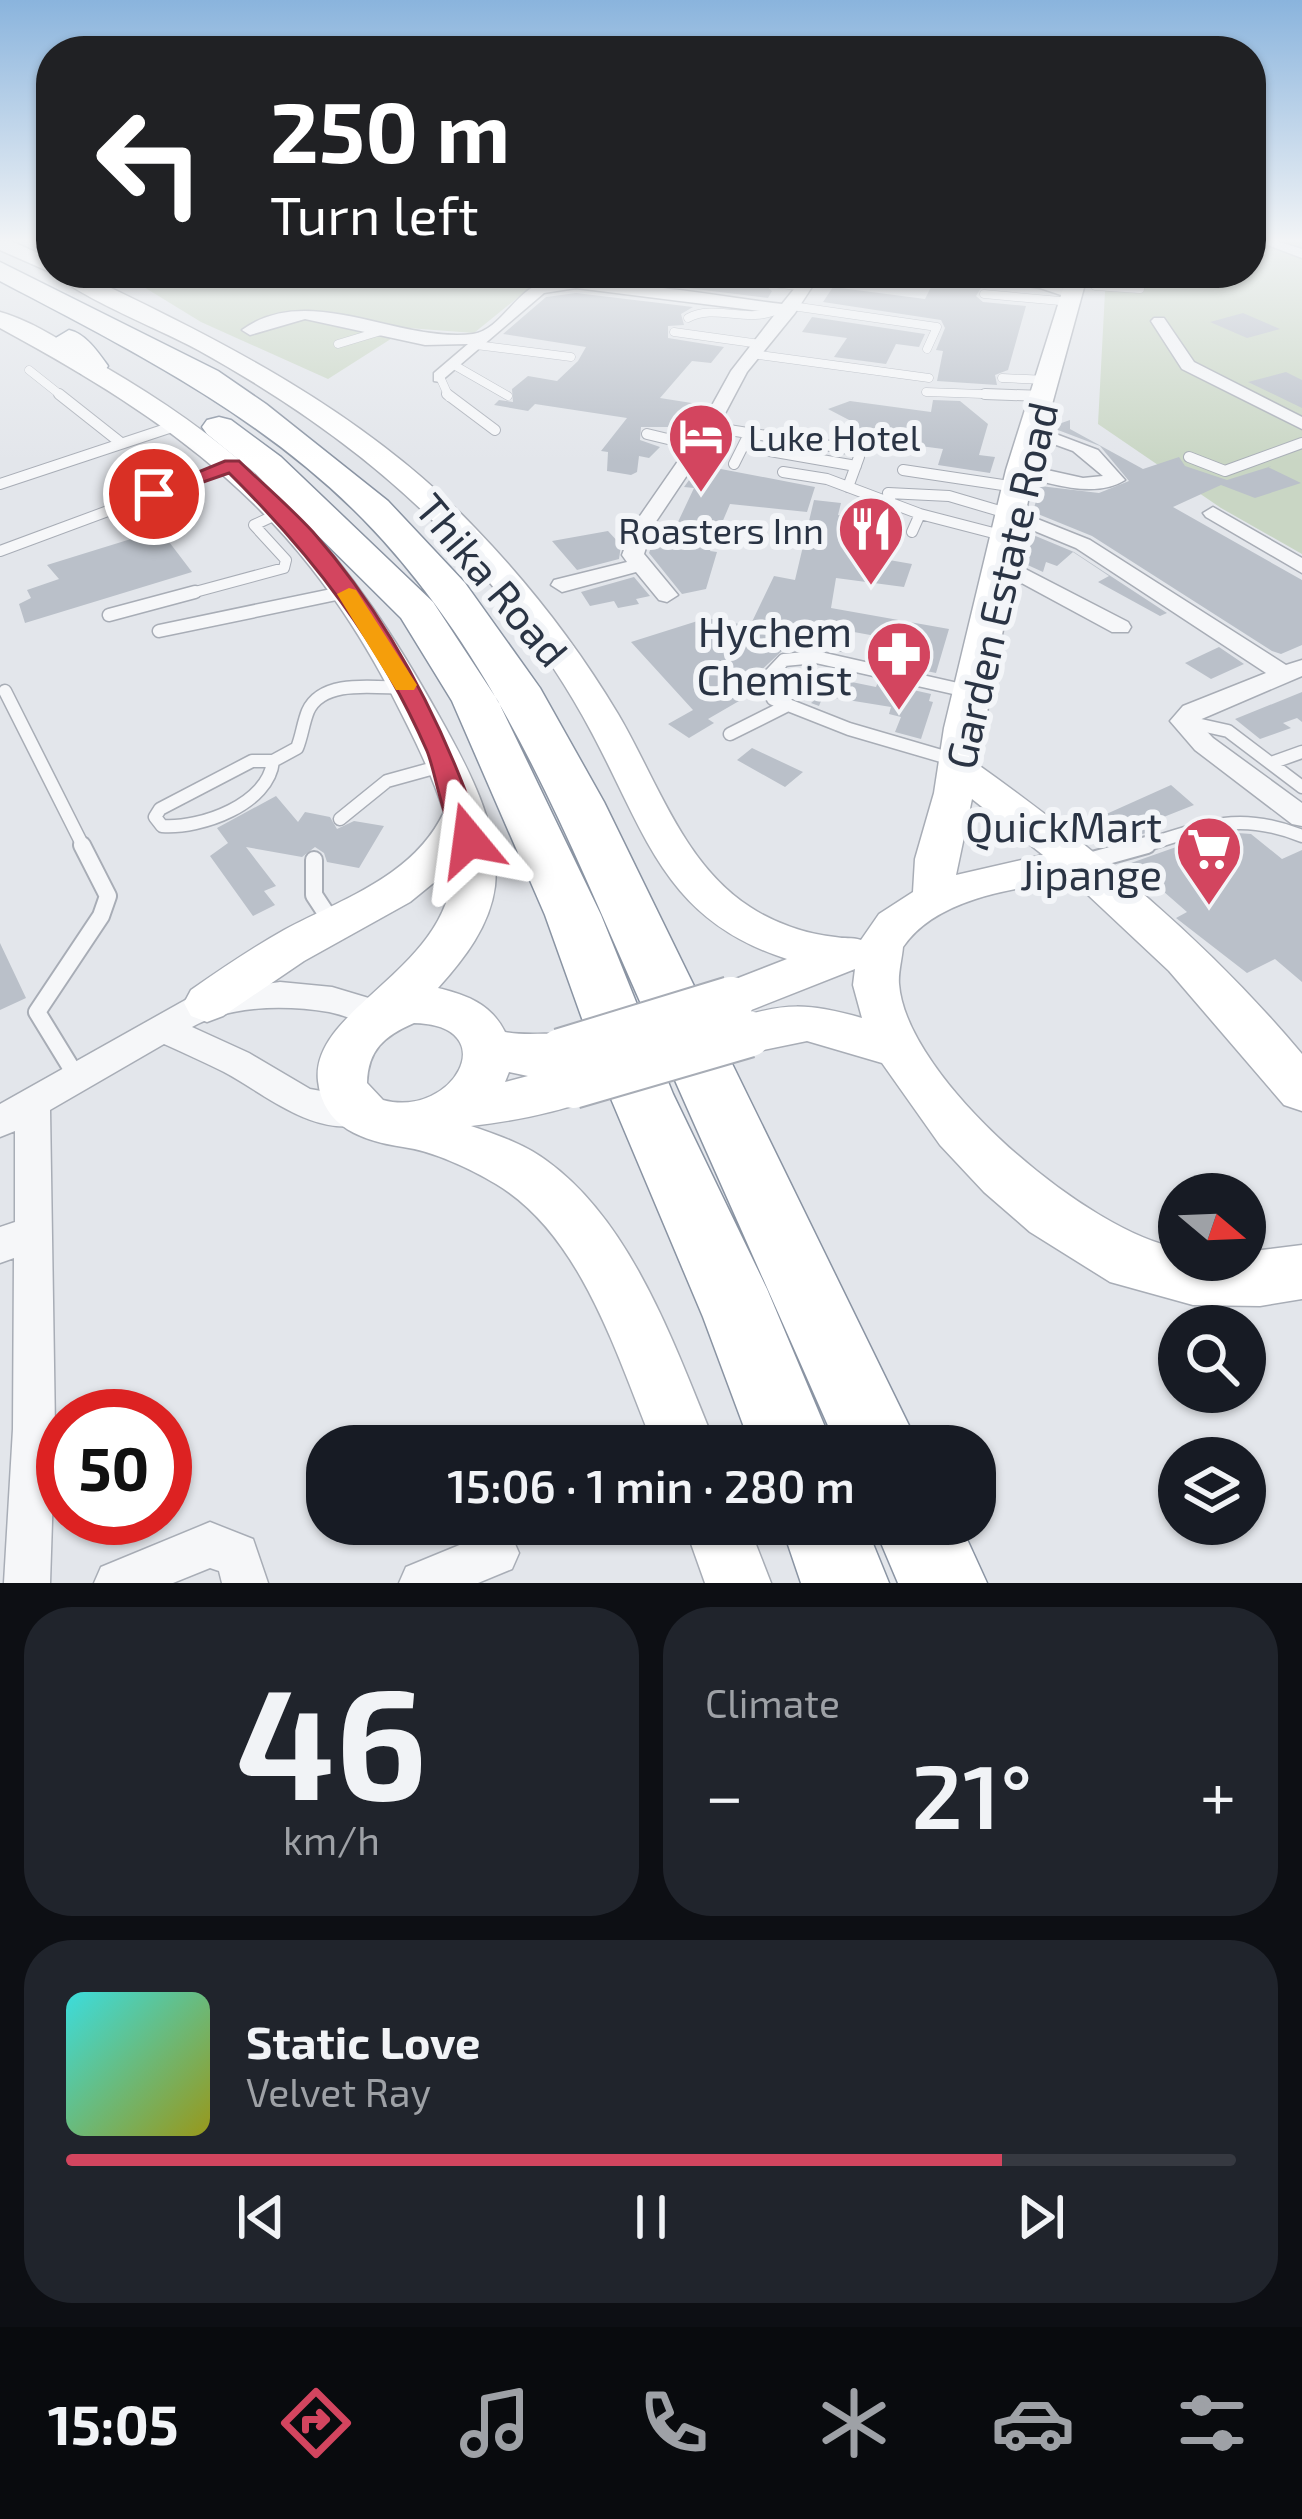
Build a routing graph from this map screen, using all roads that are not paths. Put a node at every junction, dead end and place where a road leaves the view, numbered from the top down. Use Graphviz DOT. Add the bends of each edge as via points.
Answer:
graph roads {
  1 [pos="17,315"];
  2 [pos="109,315"];
  3 [pos="146,315"];
  4 [pos="297,315"];
  5 [pos="304,315"];
  6 [pos="510,315"];
  7 [pos="693,315"];
  8 [pos="715,315"];
  9 [pos="769,315"];
  10 [pos="782,315"];
  11 [pos="836,315"];
  12 [pos="1068,315"];
  13 [pos="688,318"];
  14 [pos="0,319"];
  15 [pos="1159,321"];
  16 [pos="250,331"];
  17 [pos="381,332"];
  18 [pos="674,332"];
  19 [pos="479,342"];
  20 [pos="338,344"];
  21 [pos="756,349"];
  22 [pos="928,349"];
  23 [pos="64,358"];
  24 [pos="571,358"];
  25 [pos="454,365"];
  26 [pos="440,377"];
  27 [pos="207,378"];
  28 [pos="929,378"];
  29 [pos="1002,378"];
  30 [pos="1045,388"];
  31 [pos="926,392"];
  32 [pos="508,396"];
  33 [pos="320,413"];
  34 [pos="1302,424"];
  35 [pos="178,425"];
  36 [pos="710,427"];
  37 [pos="495,430"];
  38 [pos="1032,430"];
  39 [pos="750,432"];
  40 [pos="647,434"];
  41 [pos="779,436"];
  42 [pos="121,443"];
  43 [pos="1302,443"];
  44 [pos="697,446"];
  45 [pos="770,451"];
  46 [pos="1189,457"];
  47 [pos="734,464"];
  48 [pos="232,465"];
  49 [pos="763,466"];
  50 [pos="856,466"];
  51 [pos="903,470"];
  52 [pos="783,472"];
  53 [pos="0,484"];
  54 [pos="848,487"];
  55 [pos="892,504"];
  56 [pos="282,512"];
  57 [pos="1213,513"];
  58 [pos="920,514"];
  59 [pos="1010,514"];
  60 [pos="912,532"];
  61 [pos="0,550"];
  62 [pos="1296,556"];
  63 [pos="640,565"];
  64 [pos="562,585"];
  65 [pos="346,592"];
  66 [pos="667,595"];
  67 [pos="109,615"];
  68 [pos="1120,627"];
  69 [pos="159,632"];
  70 [pos="1292,670"];
  71 [pos="407,688"];
  72 [pos="5,691"];
  73 [pos="971,692"];
  74 [pos="788,705"];
  75 [pos="1184,721"];
  76 [pos="730,734"];
  77 [pos="1302,752"];
  78 [pos="273,761"];
  79 [pos="1271,763"];
  80 [pos="445,765"];
  81 [pos="957,765"];
  82 [pos="1302,787"];
  83 [pos="463,814"];
  84 [pos="1302,817"];
  85 [pos="340,819"];
  86 [pos="1302,836"];
  87 [pos="314,860"];
  88 [pos="1080,864"];
  89 [pos="934,900"];
  90 [pos="333,924"];
  91 [pos="861,950"];
  92 [pos="207,1003"];
  93 [pos="386,1011"];
  94 [pos="740,1017"];
  95 [pos="163,1029"];
  96 [pos="487,1048"];
  97 [pos="900,1048"];
  98 [pos="567,1069"];
  99 [pos="78,1079"];
  100 [pos="1302,1090"];
  101 [pos="464,1103"];
  102 [pos="16,1114"];
  103 [pos="382,1118"];
  104 [pos="16,1239"];
  105 [pos="1302,1272"];
  106 [pos="676,1425"];
  107 [pos="784,1425"];
  108 [pos="868,1425"];
  109 [pos="724,1545"];
  110 [pos="831,1545"];
  111 [pos="925,1545"];
  112 [pos="496,1553"];
  113 [pos="27,1583"];
  114 [pos="117,1583"];
  115 [pos="245,1583"];
  116 [pos="422,1583"];
  117 [pos="738,1583"];
  118 [pos="845,1583"];
  119 [pos="943,1583"];
  1 -- 23 [label="highway, Thika Road"];
  2 -- 27 [label="highway, Thika Road"];
  3 -- 33 [label="main road, Thika Road"];
  4 -- 16 [label="street"];
  5 -- 17 [label="street"];
  6 -- 19 [label="street"];
  7 -- 13 [label="lane"];
  8 -- 9 [label="lane"];
  10 -- 21 [label="street"];
  11 -- 22 [label="lane" via="937,327"];
  12 -- 30 [label="main road, Garden Estate Road"];
  14 -- 23 [label="main road, Thika Road"];
  15 -- 34 [label="street" via="1188,365"];
  17 -- 19 [label="street"];
  17 -- 20 [label="lane"];
  18 -- 21 [label="lane"];
  19 -- 24 [label="lane"];
  19 -- 25 [label="street"];
  21 -- 28 [label="lane"];
  21 -- 36 [label="street"];
  23 -- 35 [label="main road, Thika Road"];
  23 -- 42 [label="lane"];
  23 -- 107 [label="highway, Thika Road" via="193,407 268,465 418,611 476,701 531,817"];
  25 -- 26 [label="street"];
  25 -- 32 [label="lane"];
  26 -- 37 [label="lane" via="448,398"];
  27 -- 33 [label="highway"];
  27 -- 108 [label="highway, Thika Road" via="375,509 450,592 517,688 618,885"];
  29 -- 30 [label="lane"];
  30 -- 31 [label="lane"];
  30 -- 38 [label="main road, Garden Estate Road"];
  33 -- 91 [label="main road, Thika Road" via="408,479 537,622 699,889 742,925"];
  35 -- 42 [label="lane"];
  35 -- 48 [label="main road, Thika Road"];
  36 -- 39 [label="lane"];
  36 -- 44 [label="street"];
  38 -- 59 [label="main road, Garden Estate Road"];
  38 -- 59 [label="street" via="1082,449 1115,480 1083,484"];
  39 -- 41 [label="lane"];
  39 -- 47 [label="lane"];
  40 -- 44 [label="lane"];
  41 -- 45 [label="lane"];
  41 -- 50 [label="lane" via="854,449"];
  42 -- 53 [label="lane"];
  43 -- 46 [label="lane" via="1226,471"];
  44 -- 63 [label="street" via="643,526 632,555"];
  45 -- 49 [label="lane"];
  45 -- 50 [label="lane"];
  48 -- 56 [label="main road, Thika Road"];
  48 -- 61 [label="lane"];
  50 -- 54 [label="lane"];
  51 -- 59 [label="lane"];
  52 -- 54 [label="lane"];
  54 -- 55 [label="lane"];
  55 -- 58 [label="lane"];
  55 -- 59 [label="lane" via="888,493 906,491"];
  56 -- 65 [label="main road, Thika Road"];
  56 -- 67 [label="lane" via="254,525 286,560 284,568"];
  57 -- 62 [label="street"];
  58 -- 59 [label="lane"];
  58 -- 60 [label="lane"];
  59 -- 68 [label="street"];
  59 -- 70 [label="street" via="1083,544"];
  59 -- 73 [label="main road, Garden Estate Road"];
  63 -- 64 [label="street"];
  63 -- 66 [label="street"];
  65 -- 69 [label="lane"];
  65 -- 71 [label="main road, Thika Road"];
  70 -- 75 [label="street"];
  71 -- 78 [label="lane" via="318,697 297,748"];
  71 -- 80 [label="main road, Thika Road"];
  72 -- 99 [label="lane" via="108,896 38,1005"];
  73 -- 74 [label="lane" via="801,656 776,665 765,680 773,699"];
  73 -- 81 [label="main road, Garden Estate Road"];
  74 -- 76 [label="lane"];
  74 -- 81 [label="lane"];
  75 -- 79 [label="lane" via="1228,731"];
  75 -- 84 [label="street"];
  77 -- 79 [label="lane"];
  78 -- 78 [label="lane" via="252,761 155,817 178,830 258,794"];
  79 -- 82 [label="lane"];
  80 -- 83 [label="main road, Thika Road"];
  80 -- 85 [label="lane" via="387,781"];
  81 -- 88 [label="main road"];
  81 -- 89 [label="main road, Garden Estate Road"];
  83 -- 90 [label="main road" via="455,839 429,866"];
  83 -- 93 [label="main road, Thika Road" via="475,866 469,908"];
  86 -- 88 [label="lane" via="1240,819"];
  87 -- 90 [label="lane" via="314,896"];
  88 -- 89 [label="main road"];
  88 -- 100 [label="main road" via="1234,1012"];
  89 -- 91 [label="main road"];
  90 -- 92 [label="main road"];
  91 -- 94 [label="main road"];
  91 -- 97 [label="main road"];
  92 -- 93 [label="street" via="280,995"];
  92 -- 95 [label="street"];
  93 -- 96 [label="main road" via="428,1003 461,1012"];
  93 -- 103 [label="main road, Thika Road" via="350,1042 342,1060 346,1097"];
  94 -- 97 [label="main road" via="807,1022"];
  94 -- 98 [label="main road, bridge"];
  95 -- 99 [label="street"];
  95 -- 103 [label="street" via="304,1103"];
  96 -- 98 [label="main road"];
  96 -- 101 [label="main road" via="478,1086"];
  97 -- 105 [label="main road" via="991,1165 1082,1241 1134,1265 1191,1275 1262,1282"];
  98 -- 101 [label="main road" via="508,1103"];
  99 -- 102 [label="street"];
  101 -- 103 [label="main road" via="436,1119"];
  102 -- 104 [label="street"];
  103 -- 106 [label="main road" via="496,1157 547,1190 606,1278"];
  104 -- 113 [label="street" via="34,1429"];
  109 -- 117 [label="main road"];
  110 -- 118 [label="highway"];
  111 -- 119 [label="highway"];
  112 -- 116 [label="street"];
  114 -- 115 [label="street" via="210,1545 237,1555"];
}
